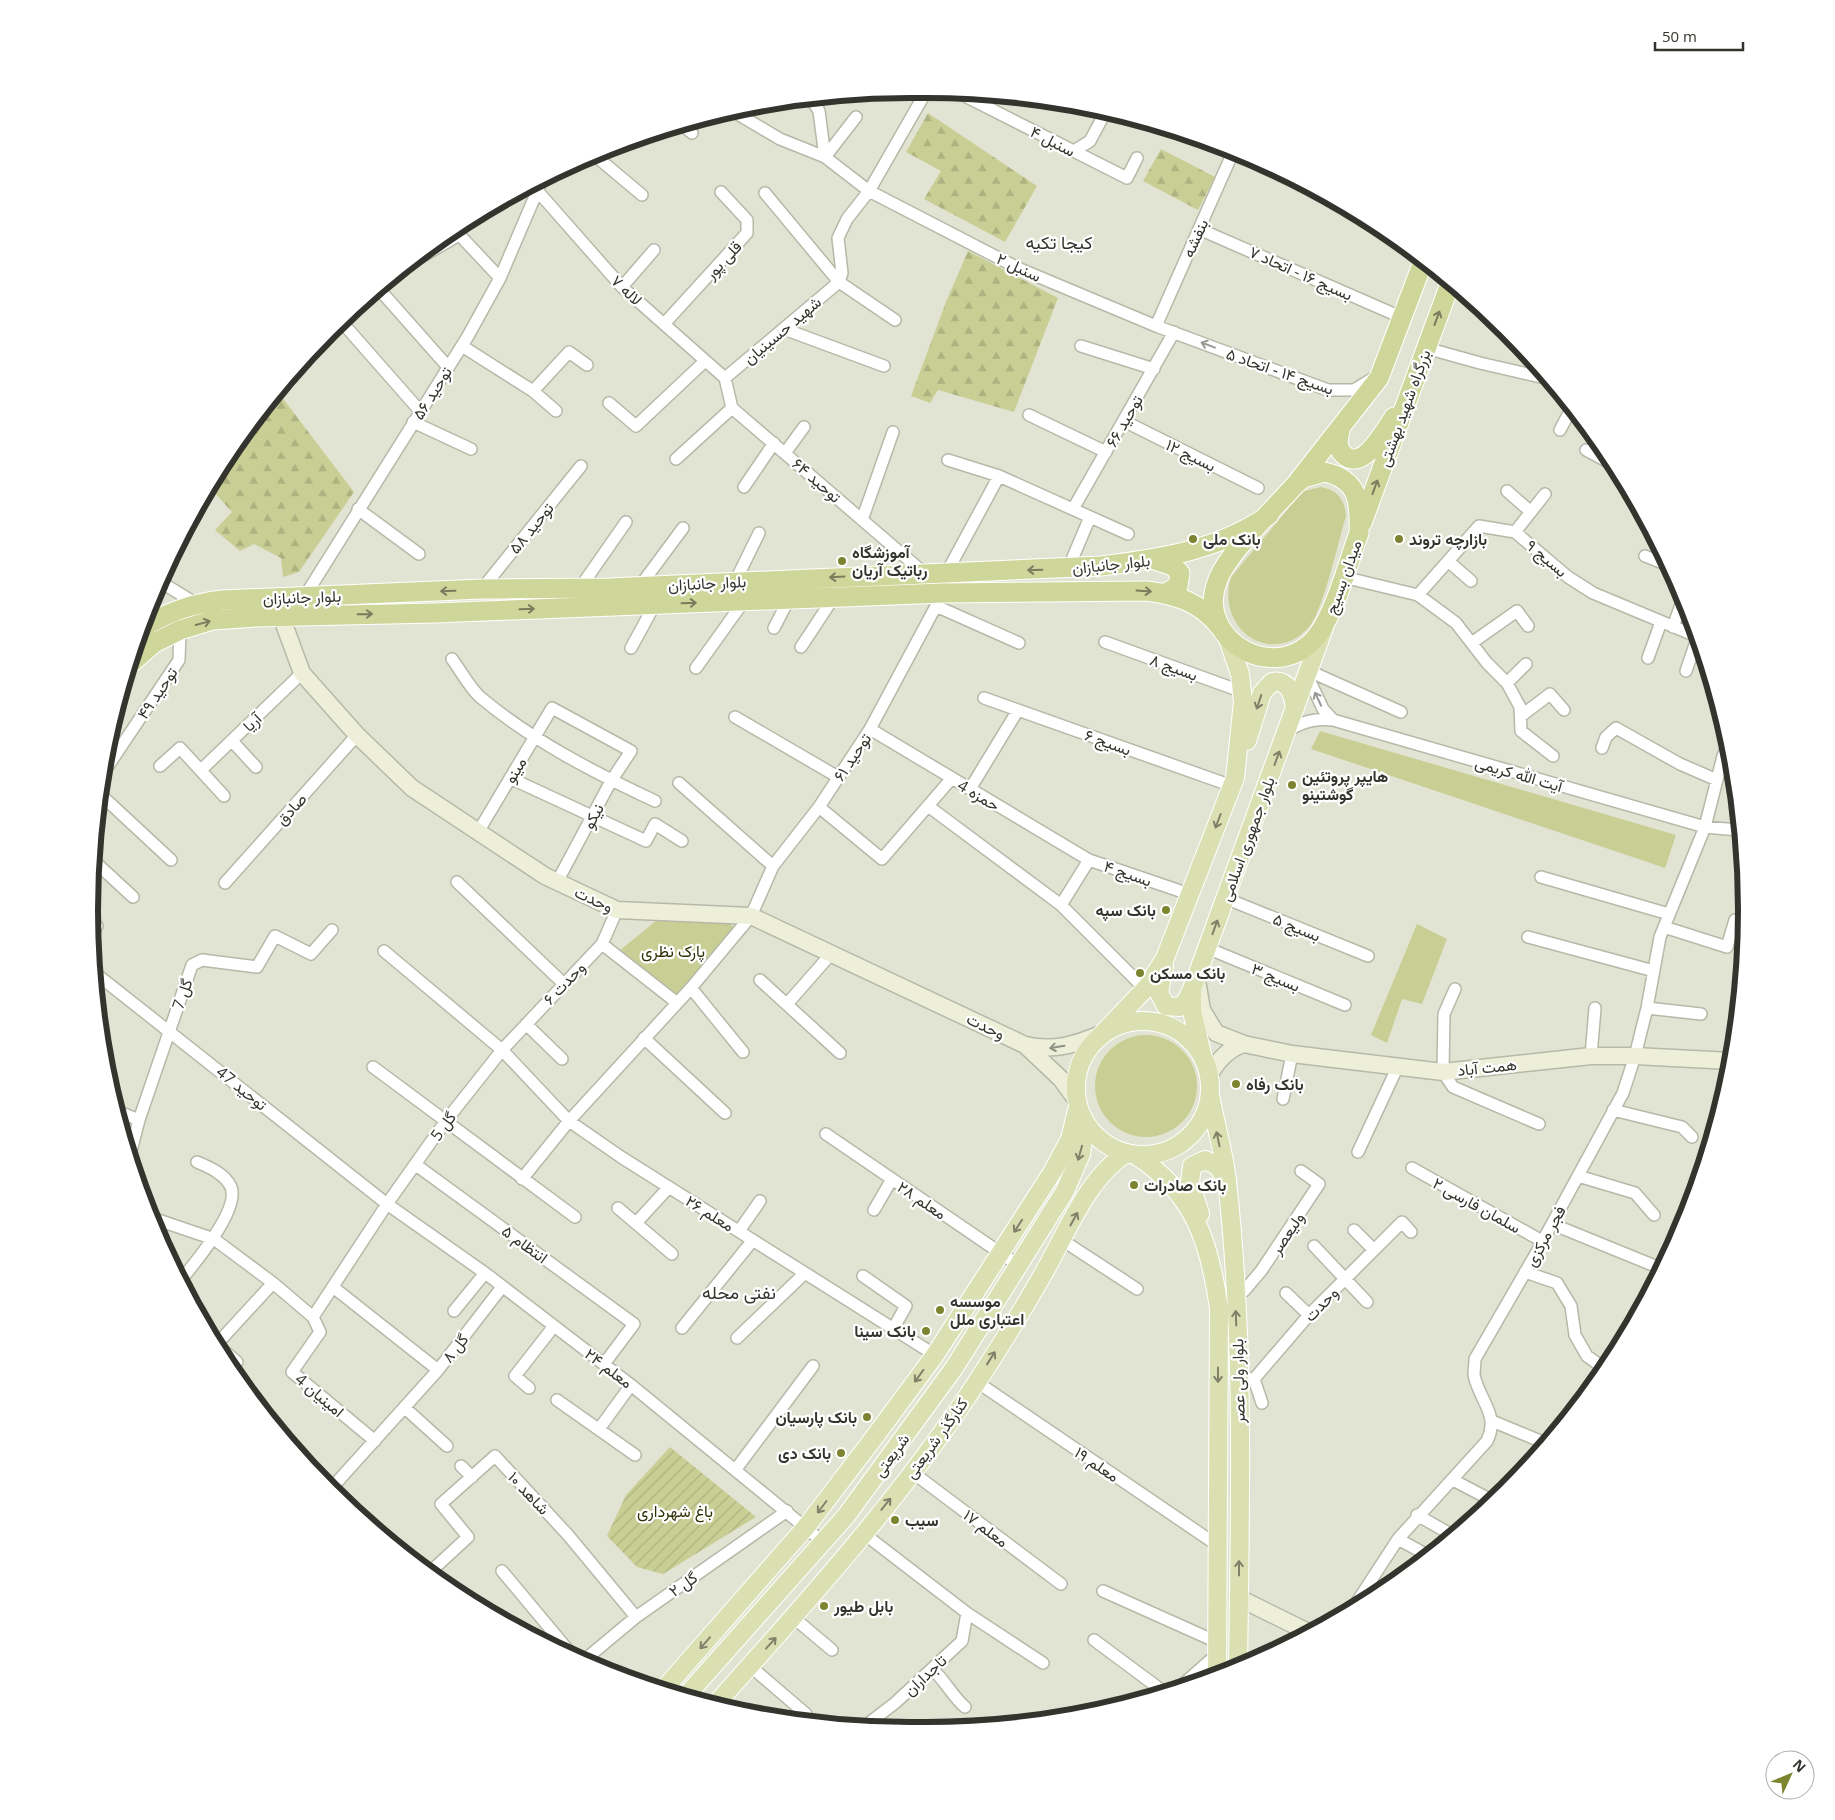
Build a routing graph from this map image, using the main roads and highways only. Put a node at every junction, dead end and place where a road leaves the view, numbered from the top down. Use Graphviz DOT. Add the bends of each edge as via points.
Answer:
graph roads {
  1 [pos="1422,267"];
  2 [pos="1448,288"];
  3 [pos="1409,393"];
  4 [pos="1341,427"];
  5 [pos="1295,485"];
  6 [pos="1269,515"];
  7 [pos="1359,533"];
  8 [pos="1155,560"];
  9 [pos="1166,593"];
  10 [pos="281,616"];
  11 [pos="1326,622"];
  12 [pos="150,623"];
  13 [pos="1224,633"];
  14 [pos="139,656"];
  15 [pos="1295,708"];
  16 [pos="1234,782"];
  17 [pos="1165,958"];
  18 [pos="1195,982"];
  19 [pos="1103,1033"];
  20 [pos="1244,1044"];
  21 [pos="1025,1045"];
  22 [pos="1203,1058"];
  23 [pos="1723,1062"];
  24 [pos="1209,1076"];
  25 [pos="1210,1096"];
  26 [pos="1078,1107"];
  27 [pos="1131,1154"];
  28 [pos="1227,1179"];
  29 [pos="1065,1190"];
  30 [pos="1209,1253"];
  31 [pos="1239,1598"];
  32 [pos="1302,1629"];
  33 [pos="1238,1660"];
  34 [pos="1217,1668"];
  35 [pos="668,1685"];
  36 [pos="690,1692"];
  37 [pos="721,1700"];
  1 -- 4 [label="highway, بزرگراه شهید بهشتی" via="1382,371"];
  3 -- 2 [label="highway, بزرگراه شهید بهشتی, one-way"];
  3 -- 4 [label="highway" via="1362,457 1352,458 1342,453 1338,443"];
  7 -- 3 [label="highway, بزرگراه شهید بهشتی, one-way"];
  4 -- 5 [label="highway, بزرگراه شهید بهشتی"];
  5 -- 6 [label="highway, میدان بسیج"];
  5 -- 7 [label="highway, میدان بسیج" via="1308,476 1324,472 1344,480 1357,497"];
  6 -- 8 [label="highway, بلوار جانبازان" via="1198,549"];
  6 -- 13 [label="highway, میدان بسیج" via="1228,561 1216,584 1215,613"];
  7 -- 11 [label="highway, میدان بسیج"];
  8 -- 9 [label="highway" via="1173,566 1180,573 1178,586"];
  8 -- 12 [label="highway, بلوار جانبازان, one-way" via="1068,569 482,589 195,603 169,612"];
  10 -- 9 [label="highway, بلوار جانبازان, one-way" via="834,597 939,600 1137,590"];
  9 -- 13 [label="highway, بلوار جانبازان" via="1197,605"];
  14 -- 10 [label="highway, بلوار جانبازان, one-way" via="154,643 180,630 213,620"];
  10 -- 21 [label="main road, وحدت" via="302,673 357,735 412,788 557,882 617,910 751,916"];
  11 -- 13 [label="highway, میدان بسیج" via="1307,646 1281,657 1252,655 1239,648"];
  11 -- 15 [label="main road, بلوار جمهوری اسلامی"];
  13 -- 16 [label="main road, بلوار جمهوری اسلامی" via="1238,665 1243,692"];
  15 -- 16 [label="main road, one-way" via="1293,695 1284,683 1268,684 1262,693"];
  18 -- 15 [label="main road, بلوار جمهوری اسلامی, one-way"];
  16 -- 17 [label="main road, بلوار جمهوری اسلامی, one-way"];
  17 -- 18 [label="main road" via="1159,993 1162,1002 1170,1008 1180,1007"];
  17 -- 19 [label="main road, بلوار جمهوری اسلامی" via="1145,989"];
  18 -- 20 [label="main road, همت آباد" via="1210,1027 1222,1037"];
  18 -- 22 [label="main road, بلوار جمهوری اسلامی" via="1192,1011"];
  19 -- 21 [label="main road, وحدت, one-way" via="1060,1047 1043,1049"];
  19 -- 22 [label="main road" via="1120,1024 1140,1020 1159,1022 1192,1042"];
  19 -- 26 [label="main road" via="1089,1046 1081,1060 1076,1075"];
  20 -- 23 [label="main road, همت آباد" via="1292,1054 1443,1072 1591,1056"];
  20 -- 24 [label="main road" via="1229,1050"];
  21 -- 26 [label="main road, وحدت" via="1061,1079"];
  22 -- 24 [label="main road"];
  24 -- 25 [label="main road"];
  25 -- 27 [label="main road" via="1195,1131 1180,1144 1159,1153"];
  28 -- 25 [label="main road, بلوار ولی عصر, one-way"];
  26 -- 27 [label="main road" via="1093,1134 1106,1144"];
  26 -- 29 [label="main road, one-way" via="1082,1148"];
  26 -- 35 [label="main road, one-way" via="1070,1139 1053,1171 935,1355 806,1527"];
  27 -- 29 [label="main road" via="1116,1154 1102,1161"];
  27 -- 30 [label="main road, بلوار ولی عصر" via="1166,1177 1180,1193"];
  37 -- 27 [label="main road, کنارگذر شریعتی, one-way" via="794,1618 912,1472 977,1382 1102,1173 1114,1161"];
  28 -- 30 [label="main road" via="1212,1162 1205,1160 1192,1166 1190,1182"];
  31 -- 28 [label="main road, بلوار ولی عصر, one-way" via="1246,1378 1235,1291"];
  29 -- 36 [label="main road, شریعتی" via="954,1368 846,1516"];
  30 -- 34 [label="main road, بلوار ولی عصر, one-way" via="1219,1309"];
  31 -- 32 [label="main road"];
  31 -- 33 [label="main road, بلوار ولی عصر"];
}
